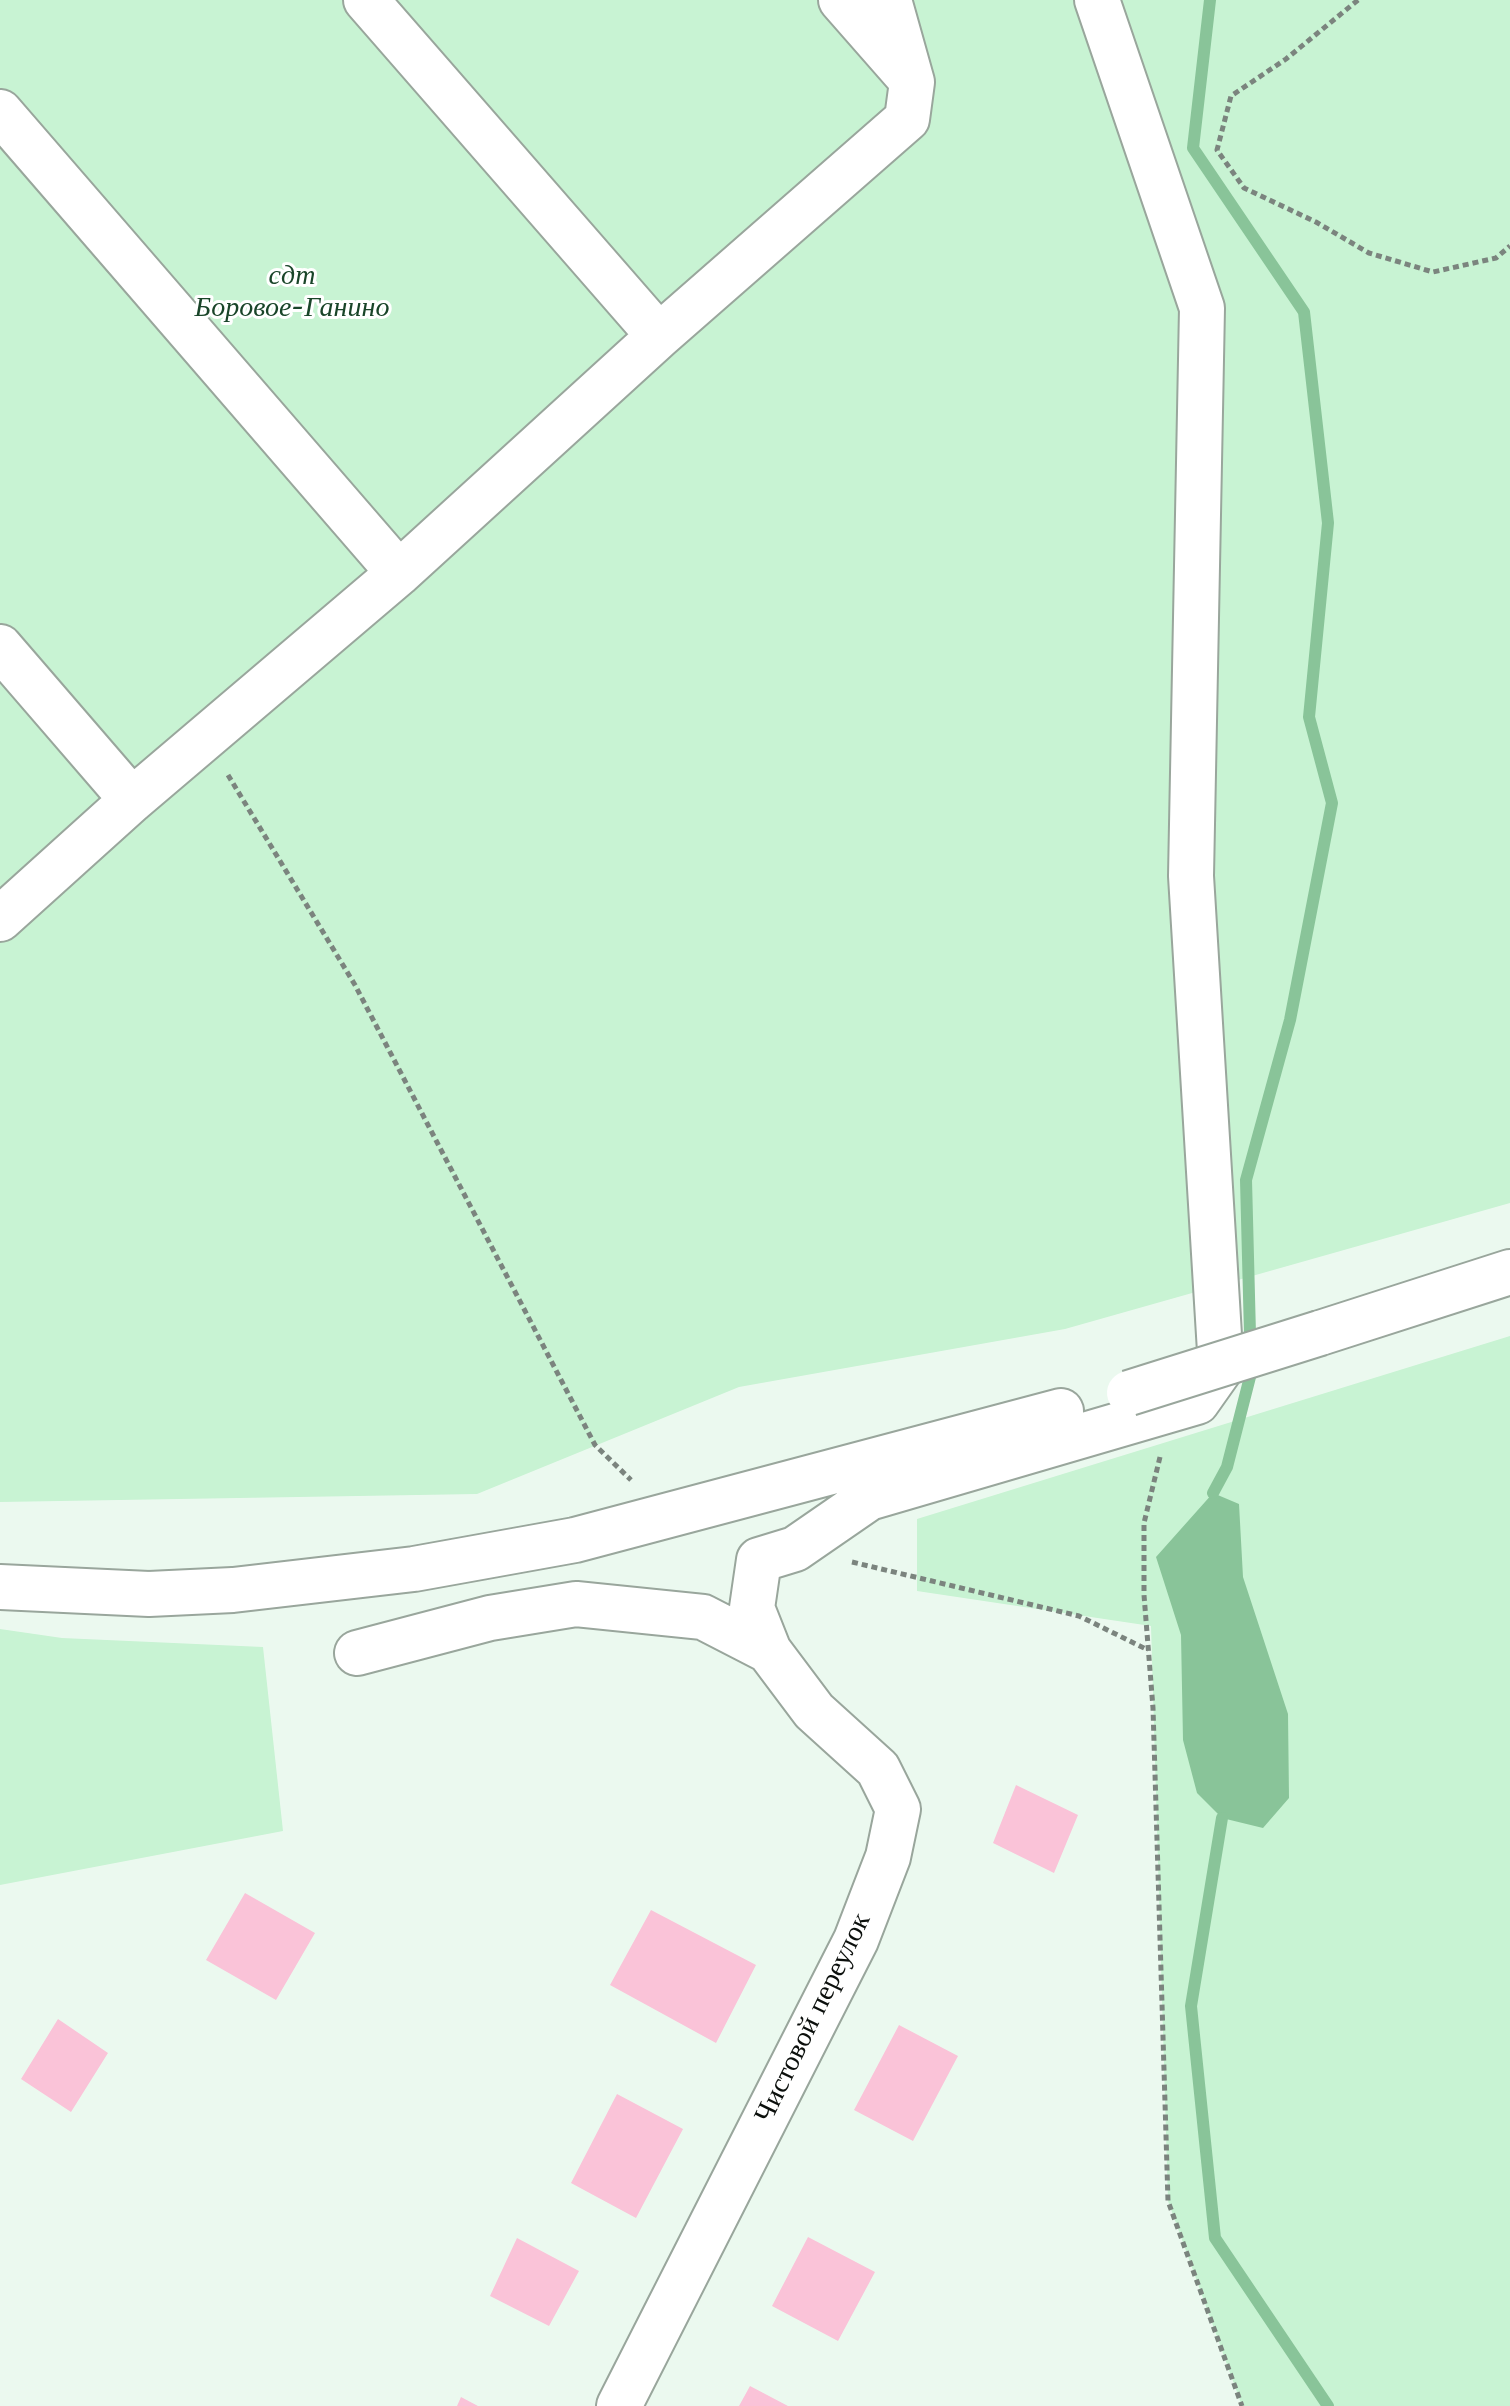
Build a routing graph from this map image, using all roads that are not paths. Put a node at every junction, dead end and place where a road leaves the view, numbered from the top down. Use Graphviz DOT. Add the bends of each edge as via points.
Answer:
graph roads {
  1 [pos="366,0"];
  2 [pos="841,0"];
  3 [pos="889,0"];
  4 [pos="1097,0"];
  5 [pos="912,82"];
  6 [pos="0,112"];
  7 [pos="659,336"];
  8 [pos="399,573"];
  9 [pos="0,647"];
  10 [pos="132,800"];
  11 [pos="0,919"];
  12 [pos="1510,1272"];
  13 [pos="0,1587"];
  14 [pos="769,1651"];
  15 [pos="357,1653"];
  16 [pos="619,2406"];
  1 -- 7 [label="street"];
  2 -- 5 [label="street"];
  3 -- 5 [label="street"];
  4 -- 14 [label="street" via="1202,308 1191,876 1221,1368 1197,1402 869,1498 795,1549 759,1560 752,1608"];
  5 -- 7 [label="street" via="907,119"];
  6 -- 8 [label="street"];
  7 -- 8 [label="street"];
  8 -- 10 [label="street"];
  9 -- 10 [label="street"];
  10 -- 11 [label="street"];
  12 -- 13 [label="street, bridge" via="1129,1393 575,1540 429,1567 233,1590 149,1594"];
  14 -- 15 [label="street" via="703,1617 576,1604 490,1618"];
  14 -- 16 [label="street, Чистовой переулок" via="814,1711 878,1769 898,1809 888,1857 856,1940"];
}
